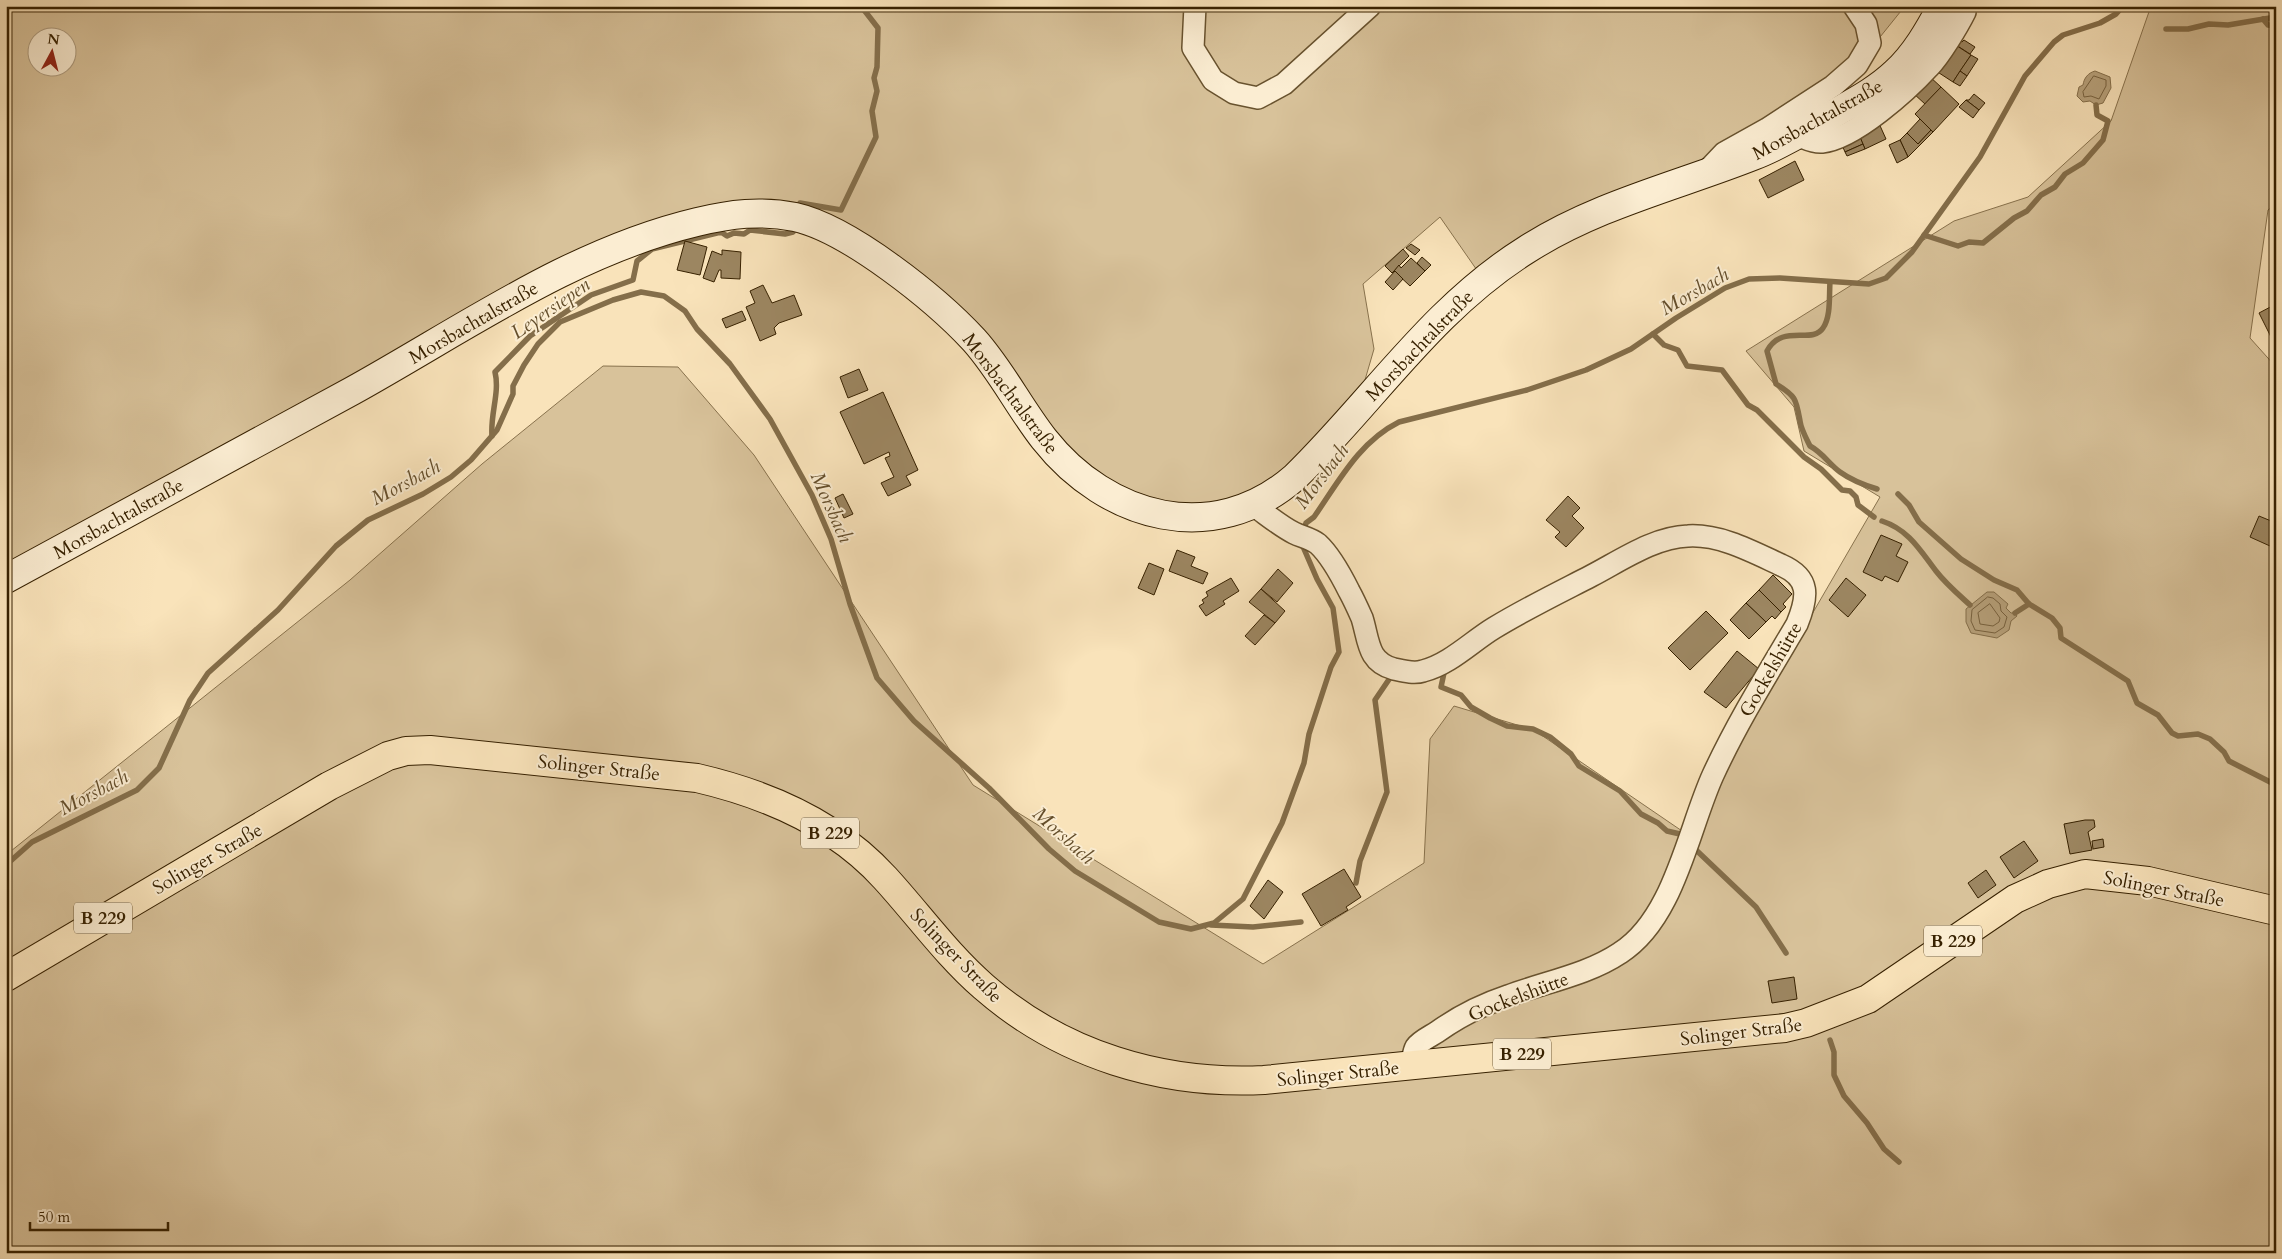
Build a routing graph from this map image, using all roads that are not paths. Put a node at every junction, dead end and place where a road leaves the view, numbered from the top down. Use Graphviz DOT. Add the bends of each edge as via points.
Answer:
graph roads {
  1 [pos="1195,6"];
  2 [pos="1370,6"];
  3 [pos="1854,6"];
  4 [pos="1942,6"];
  5 [pos="1963,6"];
  6 [pos="1796,135"];
  7 [pos="1705,173"];
  8 [pos="1253,505"];
  9 [pos="6,580"];
  10 [pos="2276,911"];
  11 [pos="6,977"];
  12 [pos="1411,1066"];
  1 -- 2 [label="street" via="1193,48 1213,80 1234,93 1258,98 1284,84"];
  3 -- 7 [label="street" via="1866,24 1870,43 1857,65 1825,91 1724,153"];
  4 -- 6 [label="main road, Morsbachtalstraße" via="1909,59 1895,74 1855,102"];
  5 -- 6 [label="street" via="1965,12 1961,22 1930,66 1868,121 1824,142"];
  6 -- 7 [label="main road, Morsbachtalstraße" via="1755,155"];
  7 -- 8 [label="main road, Morsbachtalstraße" via="1620,202 1526,249 1493,272 1440,318 1295,477"];
  8 -- 9 [label="main road, Morsbachtalstraße" via="1215,516 1181,518 1146,510 1104,494 1075,472 1052,448 988,357 936,304 866,251 832,230 798,217 757,212 654,233 570,268"];
  8 -- 12 [label="street, Gockelshütte" via="1327,554 1362,618 1375,659 1391,668 1409,672 1421,672 1440,665 1494,628 1537,604 1644,549 1674,538 1700,536 1747,550 1790,568 1805,586 1803,610 1797,624 1746,711 1713,776 1667,892 1646,929 1621,953 1609,959 1556,982 1506,996 1451,1022 1416,1047"];
  10 -- 12 [label="main road, Solinger Straße / B 229" via="2148,881 2086,874 2048,884 2015,899 1868,999 1806,1023 1785,1028"];
  11 -- 12 [label="main road, Solinger Straße / B 229" via="329,786 388,756 430,750 697,778 733,786 784,806 861,855 884,876 977,980 1010,1008 1065,1041 1134,1068 1224,1082"];
}
